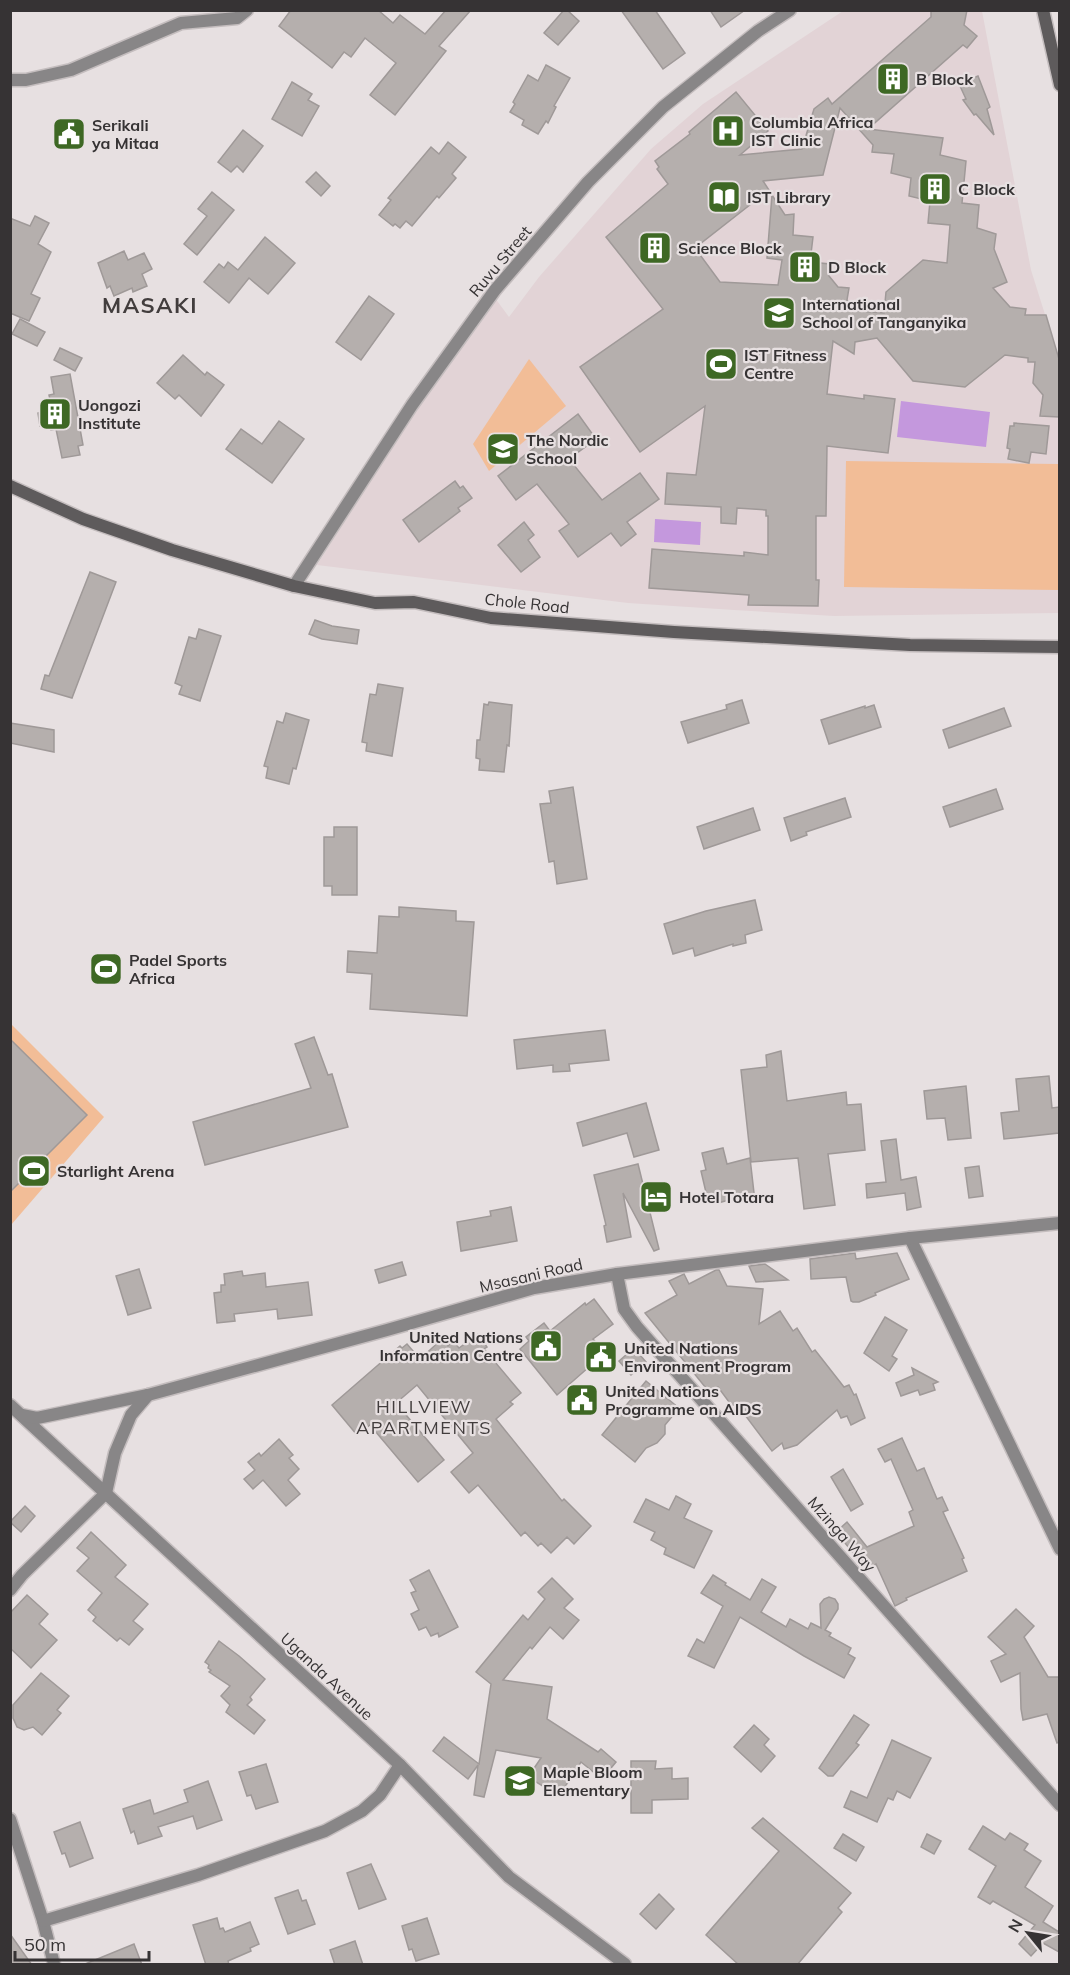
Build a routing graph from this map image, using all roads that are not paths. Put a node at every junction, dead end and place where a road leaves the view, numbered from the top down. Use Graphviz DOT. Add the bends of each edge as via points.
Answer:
graph roads {
  1 [pos="247,10"];
  2 [pos="790,10"];
  3 [pos="1043,10"];
  4 [pos="10,80"];
  5 [pos="1059,85"];
  6 [pos="10,486"];
  7 [pos="294,586"];
  8 [pos="1059,647"];
  9 [pos="1059,1222"];
  10 [pos="910,1238"];
  11 [pos="617,1274"];
  12 [pos="148,1395"];
  13 [pos="10,1406"];
  14 [pos="22,1414"];
  15 [pos="106,1493"];
  16 [pos="1059,1549"];
  17 [pos="10,1590"];
  18 [pos="400,1765"];
  19 [pos="1059,1805"];
  20 [pos="10,1819"];
  21 [pos="43,1921"];
  22 [pos="54,1965"];
  23 [pos="625,1965"];
  1 -- 4 [label="street" via="237,18 181,23 71,70"];
  2 -- 7 [label="street, Ruvu Street" via="663,107 582,189 489,298 412,405"];
  3 -- 5 [label="street"];
  6 -- 7 [label="street, Chole Road" via="84,519 172,550"];
  7 -- 8 [label="street, Chole Road" via="375,603 414,602 491,618 583,626 910,645"];
  9 -- 10 [label="street, Msasani Road"];
  10 -- 11 [label="street, Msasani Road"];
  10 -- 16 [label="street"];
  11 -- 12 [label="street, Msasani Road" via="534,1288"];
  11 -- 19 [label="street, Mzinga Way" via="624,1309 637,1327"];
  12 -- 14 [label="street, Msasani Road" via="37,1419"];
  12 -- 15 [label="street" via="131,1415 115,1453"];
  13 -- 14 [label="street, Uganda Avenue"];
  14 -- 15 [label="street, Uganda Avenue"];
  15 -- 17 [label="street"];
  15 -- 18 [label="street, Uganda Avenue"];
  18 -- 21 [label="street" via="380,1795 362,1811 325,1831 198,1875"];
  18 -- 23 [label="street, Uganda Avenue" via="508,1877"];
  20 -- 21 [label="street"];
  21 -- 22 [label="street"];
}
